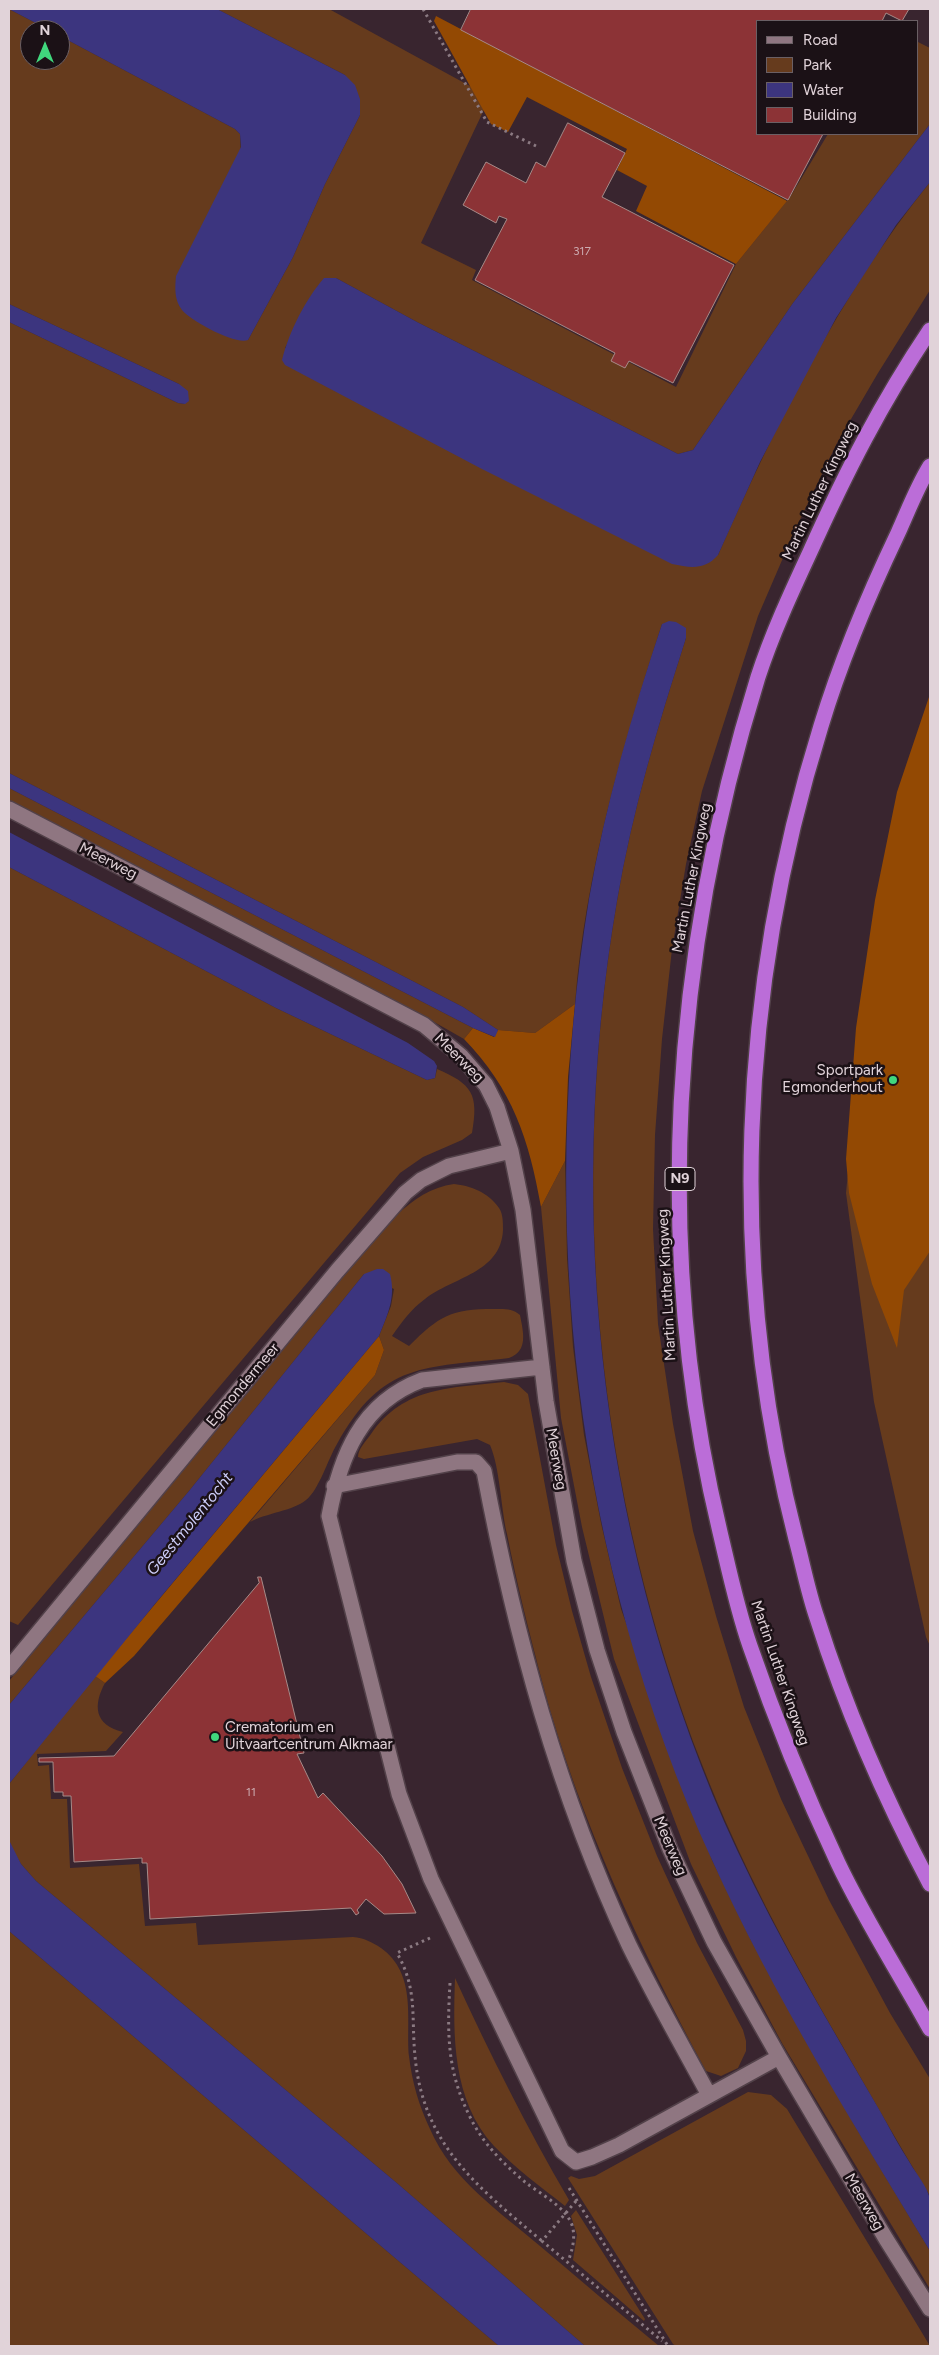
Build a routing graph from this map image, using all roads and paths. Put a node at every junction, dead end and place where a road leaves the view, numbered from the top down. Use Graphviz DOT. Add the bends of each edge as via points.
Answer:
graph roads {
  1 [pos="423,9"];
  2 [pos="536,146"];
  3 [pos="930,330"];
  4 [pos="930,466"];
  5 [pos="9,809"];
  6 [pos="511,1151"];
  7 [pos="542,1367"];
  8 [pos="334,1486"];
  9 [pos="9,1668"];
  10 [pos="930,1884"];
  11 [pos="453,1926"];
  12 [pos="450,1975"];
  13 [pos="930,2029"];
  14 [pos="778,2057"];
  15 [pos="709,2095"];
  16 [pos="576,2201"];
  17 [pos="565,2213"];
  18 [pos="542,2241"];
  19 [pos="568,2262"];
  20 [pos="930,2310"];
  21 [pos="664,2343"];
  1 -- 2 [label="path" via="487,122"];
  3 -- 13 [label="highway, Martin Luther Kingweg / N9" via="849,465 789,597 758,676 712,854 693,972 680,1102 683,1309 690,1384 706,1475 735,1596 790,1755 840,1866"];
  4 -- 10 [label="highway" via="876,579 836,678 807,771 784,862 767,963 753,1088 750,1184 764,1379 774,1445 798,1548 816,1616 846,1701 898,1822"];
  5 -- 6 [label="street, Meerweg" via="424,1025 461,1056 486,1085"];
  6 -- 7 [label="street, Meerweg" via="522,1210"];
  6 -- 9 [label="street, Egmondermeer" via="449,1166 421,1180 405,1193"];
  7 -- 8 [label="street" via="422,1380 404,1387 372,1412 360,1428"];
  7 -- 14 [label="street, Meerweg" via="574,1561 597,1650 624,1732 670,1850 714,1942"];
  8 -- 11 [label="street" via="328,1516 399,1794 431,1879"];
  8 -- 15 [label="street" via="457,1462 476,1462 484,1471 516,1623 564,1784 629,1944"];
  11 -- 15 [label="street" via="562,2151 576,2162 619,2145"];
  11 -- 18 [label="path" via="397,1953 411,1981 415,2056 421,2089 435,2128 464,2173"];
  12 -- 17 [label="path" via="448,2032 451,2065 472,2121 489,2149"];
  14 -- 15 [label="street"];
  14 -- 20 [label="street, Meerweg"];
  16 -- 17 [label="path"];
  17 -- 18 [label="path"];
  17 -- 19 [label="path" via="573,2227 574,2238"];
  18 -- 19 [label="path"];
  19 -- 21 [label="path"];
}
